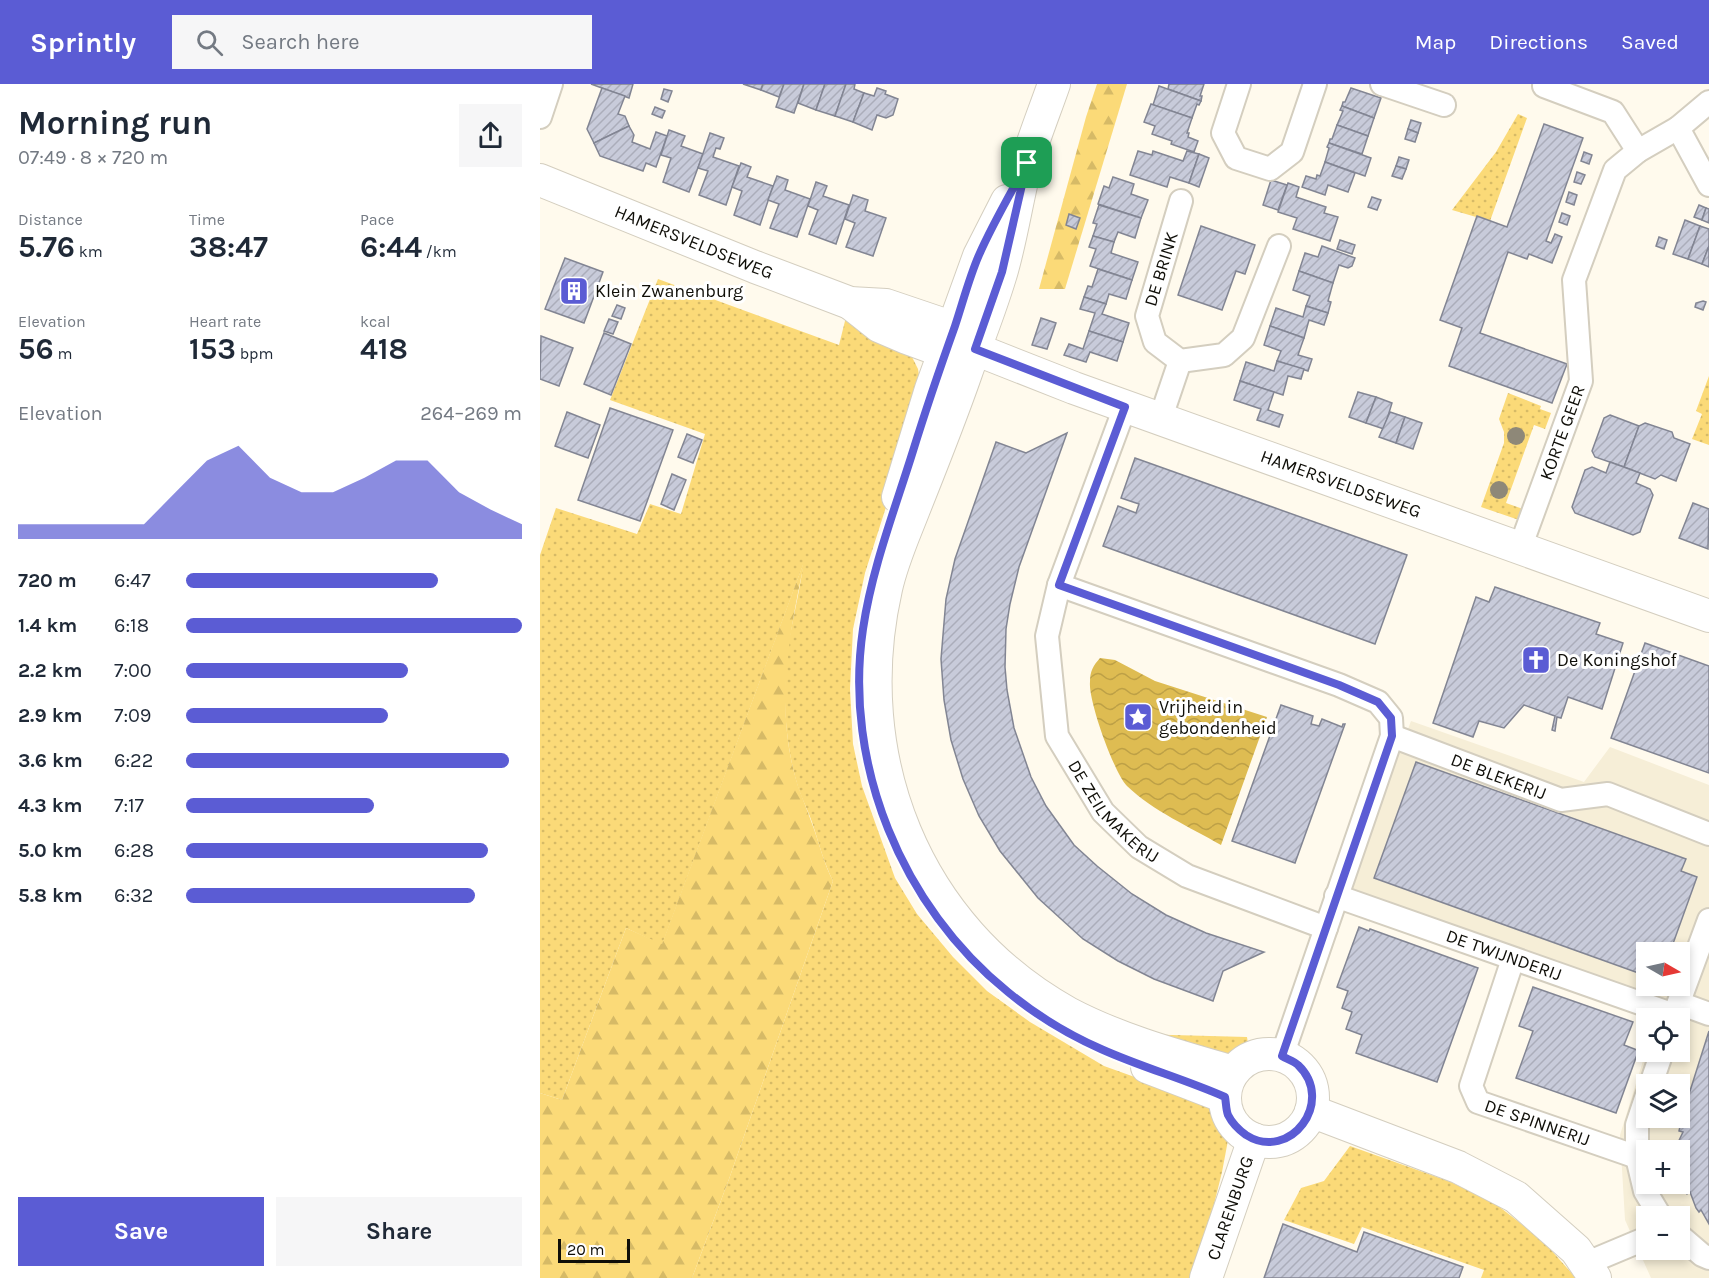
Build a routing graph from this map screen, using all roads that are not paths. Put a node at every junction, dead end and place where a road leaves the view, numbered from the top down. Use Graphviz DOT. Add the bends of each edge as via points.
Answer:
graph roads {
  1 [pos="551,84"];
  2 [pos="1054,84"];
  3 [pos="1239,84"];
  4 [pos="1315,84"];
  5 [pos="1382,84"];
  6 [pos="1544,86"];
  7 [pos="1709,102"];
  8 [pos="1444,105"];
  9 [pos="540,117"];
  10 [pos="1678,128"];
  11 [pos="1638,151"];
  12 [pos="540,180"];
  13 [pos="1709,185"];
  14 [pos="1181,201"];
  15 [pos="1279,246"];
  16 [pos="958,343"];
  17 [pos="1180,361"];
  18 [pos="1125,407"];
  19 [pos="1160,420"];
  20 [pos="1520,548"];
  21 [pos="1059,585"];
  22 [pos="1709,616"];
  23 [pos="1392,736"];
  24 [pos="1709,834"];
  25 [pos="1336,896"];
  26 [pos="1709,920"];
  27 [pos="1326,928"];
  28 [pos="1513,959"];
  29 [pos="1663,1008"];
  30 [pos="1676,1008"];
  31 [pos="1690,1013"];
  32 [pos="1709,1014"];
  33 [pos="1282,1056"];
  34 [pos="1229,1084"];
  35 [pos="1311,1111"];
  36 [pos="1254,1140"];
  37 [pos="1636,1157"];
  38 [pos="1636,1244"];
  39 [pos="1690,1245"];
  40 [pos="1709,1258"];
  41 [pos="1590,1271"];
  42 [pos="1206,1278"];
  1 -- 9 [label="street"];
  2 -- 16 [label="street" via="1027,163 1002,272"];
  3 -- 4 [label="street" via="1223,133 1236,158 1270,169 1292,152"];
  5 -- 8 [label="street"];
  6 -- 11 [label="street" via="1613,112"];
  7 -- 10 [label="street, KORTE GEER"];
  10 -- 11 [label="street, KORTE GEER"];
  10 -- 13 [label="street"];
  11 -- 20 [label="street, KORTE GEER" via="1615,170 1574,280 1581,381"];
  12 -- 16 [label="street, HAMERSVELDSEWEG" via="850,303 879,326"];
  14 -- 17 [label="street, DE BRINK" via="1147,316 1155,342"];
  15 -- 17 [label="street" via="1243,339 1224,355"];
  16 -- 18 [label="street, HAMERSVELDSEWEG"];
  16 -- 34 [label="street" via="958,398 895,556 879,620 875,710 881,754 895,807 940,896 977,942 1015,977 1052,1003 1102,1028"];
  17 -- 19 [label="street"];
  18 -- 19 [label="street, HAMERSVELDSEWEG"];
  18 -- 21 [label="street, DE ZEILMAKERIJ"];
  19 -- 20 [label="street, HAMERSVELDSEWEG"];
  20 -- 22 [label="street, HAMERSVELDSEWEG"];
  21 -- 23 [label="street" via="1378,702 1391,718"];
  21 -- 27 [label="street, DE ZEILMAKERIJ" via="1047,636 1057,736 1103,812 1139,847 1187,876"];
  23 -- 24 [label="street, DE BLEKERIJ" via="1561,800 1608,794"];
  23 -- 25 [label="street"];
  25 -- 27 [label="street"];
  25 -- 28 [label="street, DE TWIJNDERIJ"];
  26 -- 30 [label="street"];
  27 -- 33 [label="street"];
  28 -- 29 [label="street, DE TWIJNDERIJ"];
  28 -- 37 [label="street, DE SPINNERIJ" via="1471,1086 1478,1102"];
  31 -- 32 [label="street, DE TWIJNDERIJ"];
  33 -- 34 [label="street" via="1255,1056 1243,1062"];
  33 -- 35 [label="street" via="1297,1064 1308,1078 1313,1094"];
  34 -- 36 [label="street" via="1228,1115 1238,1130"];
  35 -- 36 [label="street" via="1302,1126 1288,1137 1271,1142"];
  35 -- 41 [label="street" via="1458,1167 1516,1197 1576,1250"];
  36 -- 42 [label="street, CLARENBURG"];
  38 -- 41 [label="street"];
  39 -- 40 [label="street"];
}
